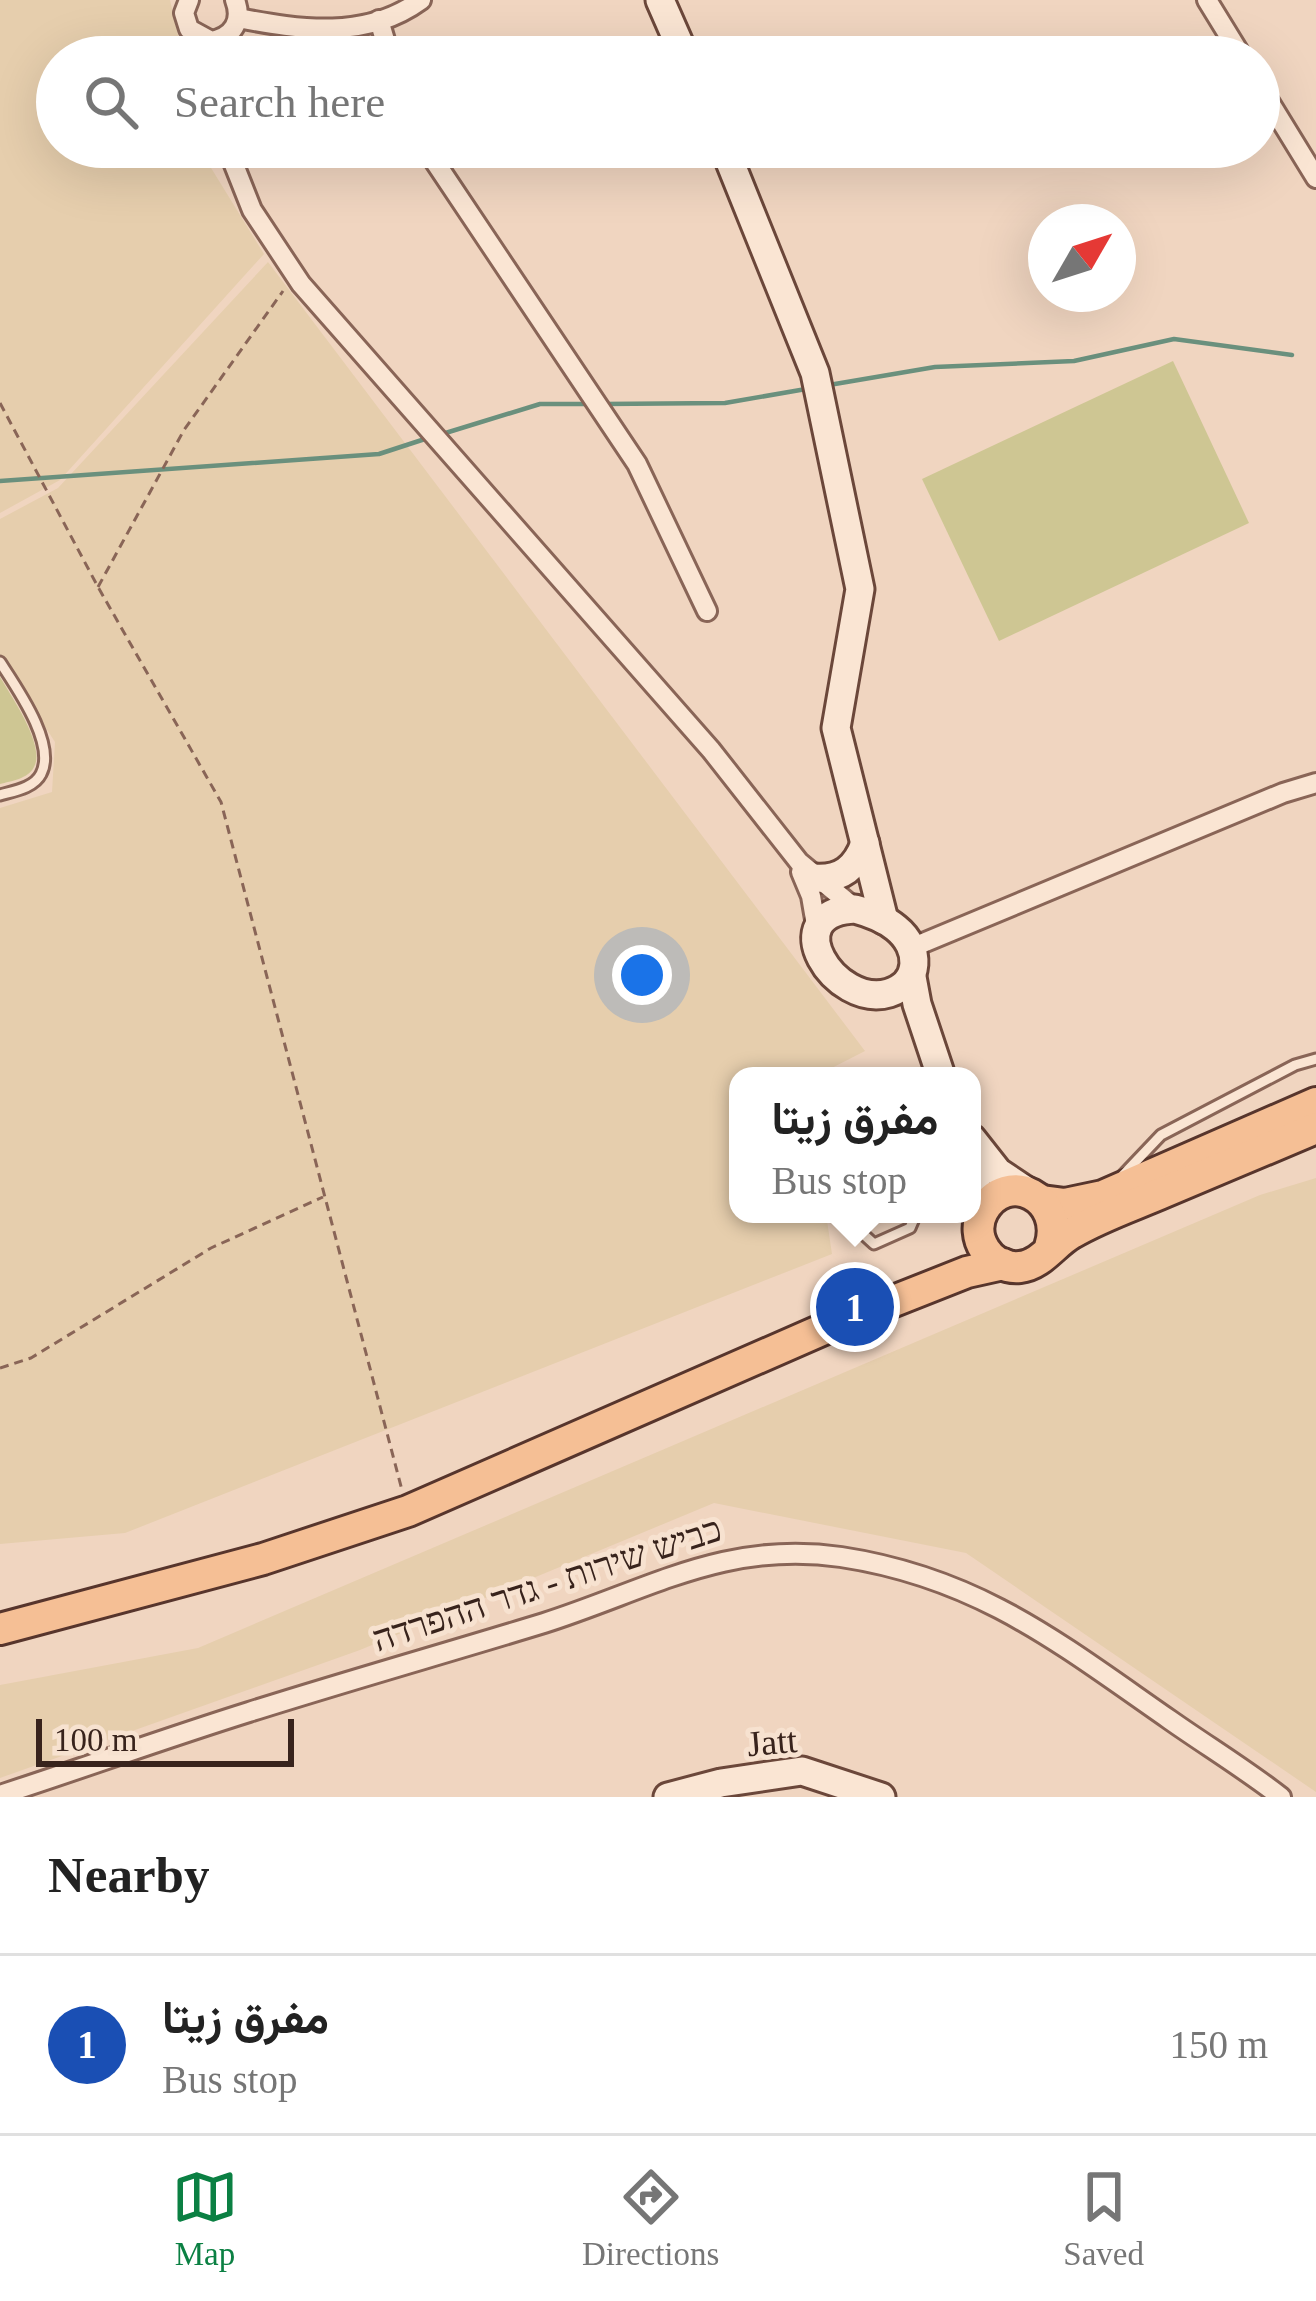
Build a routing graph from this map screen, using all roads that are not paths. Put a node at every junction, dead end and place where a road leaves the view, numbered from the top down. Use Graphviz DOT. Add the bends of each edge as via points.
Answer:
graph roads {
  1 [pos="189,0"];
  2 [pos="421,0"];
  3 [pos="660,0"];
  4 [pos="1207,0"];
  5 [pos="236,9"];
  6 [pos="380,20"];
  7 [pos="197,36"];
  8 [pos="384,36"];
  9 [pos="676,36"];
  10 [pos="1229,36"];
  11 [pos="1280,119"];
  12 [pos="235,168"];
  13 [pos="439,168"];
  14 [pos="732,168"];
  15 [pos="1316,178"];
  16 [pos="707,611"];
  17 [pos="0,662"];
  18 [pos="1316,783"];
  19 [pos="0,795"];
  20 [pos="865,843"];
  21 [pos="794,856"];
  22 [pos="814,878"];
  23 [pos="857,910"];
  24 [pos="884,920"];
  25 [pos="817,932"];
  26 [pos="912,962"];
  27 [pos="880,995"];
  28 [pos="924,1029"];
  29 [pos="1316,1058"];
  30 [pos="936,1067"];
  31 [pos="1316,1103"];
  32 [pos="1316,1128"];
  33 [pos="981,1150"];
  34 [pos="1102,1196"];
  35 [pos="1037,1197"];
  36 [pos="981,1219"];
  37 [pos="850,1223"];
  38 [pos="912,1223"];
  39 [pos="978,1223"];
  40 [pos="981,1223"];
  41 [pos="1051,1246"];
  42 [pos="1003,1264"];
  43 [pos="833,1325"];
  44 [pos="0,1629"];
  45 [pos="0,1795"];
  46 [pos="668,1797"];
  47 [pos="881,1797"];
  48 [pos="1281,1797"];
  1 -- 7 [label="street" via="184,13"];
  2 -- 6 [label="street"];
  3 -- 9 [label="street"];
  4 -- 10 [label="street"];
  5 -- 6 [label="street" via="290,28 333,31"];
  6 -- 8 [label="street"];
  11 -- 15 [label="street"];
  12 -- 21 [label="street" via="294,275 712,751"];
  13 -- 16 [label="street" via="637,464"];
  14 -- 20 [label="street" via="815,373 860,590 836,728"];
  17 -- 19 [label="lane" via="45,757 28,787"];
  18 -- 26 [label="street"];
  20 -- 22 [label="street" via="842,875"];
  20 -- 24 [label="street"];
  21 -- 22 [label="street"];
  21 -- 25 [label="street"];
  22 -- 23 [label="street"];
  23 -- 24 [label="street"];
  23 -- 25 [label="street" via="832,913"];
  24 -- 26 [label="street" via="903,934"];
  25 -- 27 [label="street" via="830,973"];
  26 -- 27 [label="street" via="902,987"];
  26 -- 28 [label="street"];
  27 -- 28 [label="street"];
  28 -- 30 [label="street"];
  29 -- 34 [label="lane" via="1161,1135"];
  31 -- 34 [label="main road"];
  32 -- 41 [label="main road"];
  33 -- 35 [label="street"];
  34 -- 35 [label="main road" via="1065,1204"];
  35 -- 36 [label="main road" via="1006,1192"];
  35 -- 41 [label="main road" via="1054,1222"];
  37 -- 38 [label="lane" via="874,1244"];
  39 -- 43 [label="main road" via="945,1263"];
  40 -- 42 [label="main road" via="980,1243"];
  41 -- 42 [label="main road" via="1033,1264"];
  42 -- 43 [label="main road"];
  43 -- 44 [label="main road" via="408,1511"];
  45 -- 48 [label="street, כביש שירות - גדר ההפרדה" via="698,1566 785,1552 885,1566 1011,1612"];
  46 -- 47 [label="street, Jatt" via="802,1771"];
}
